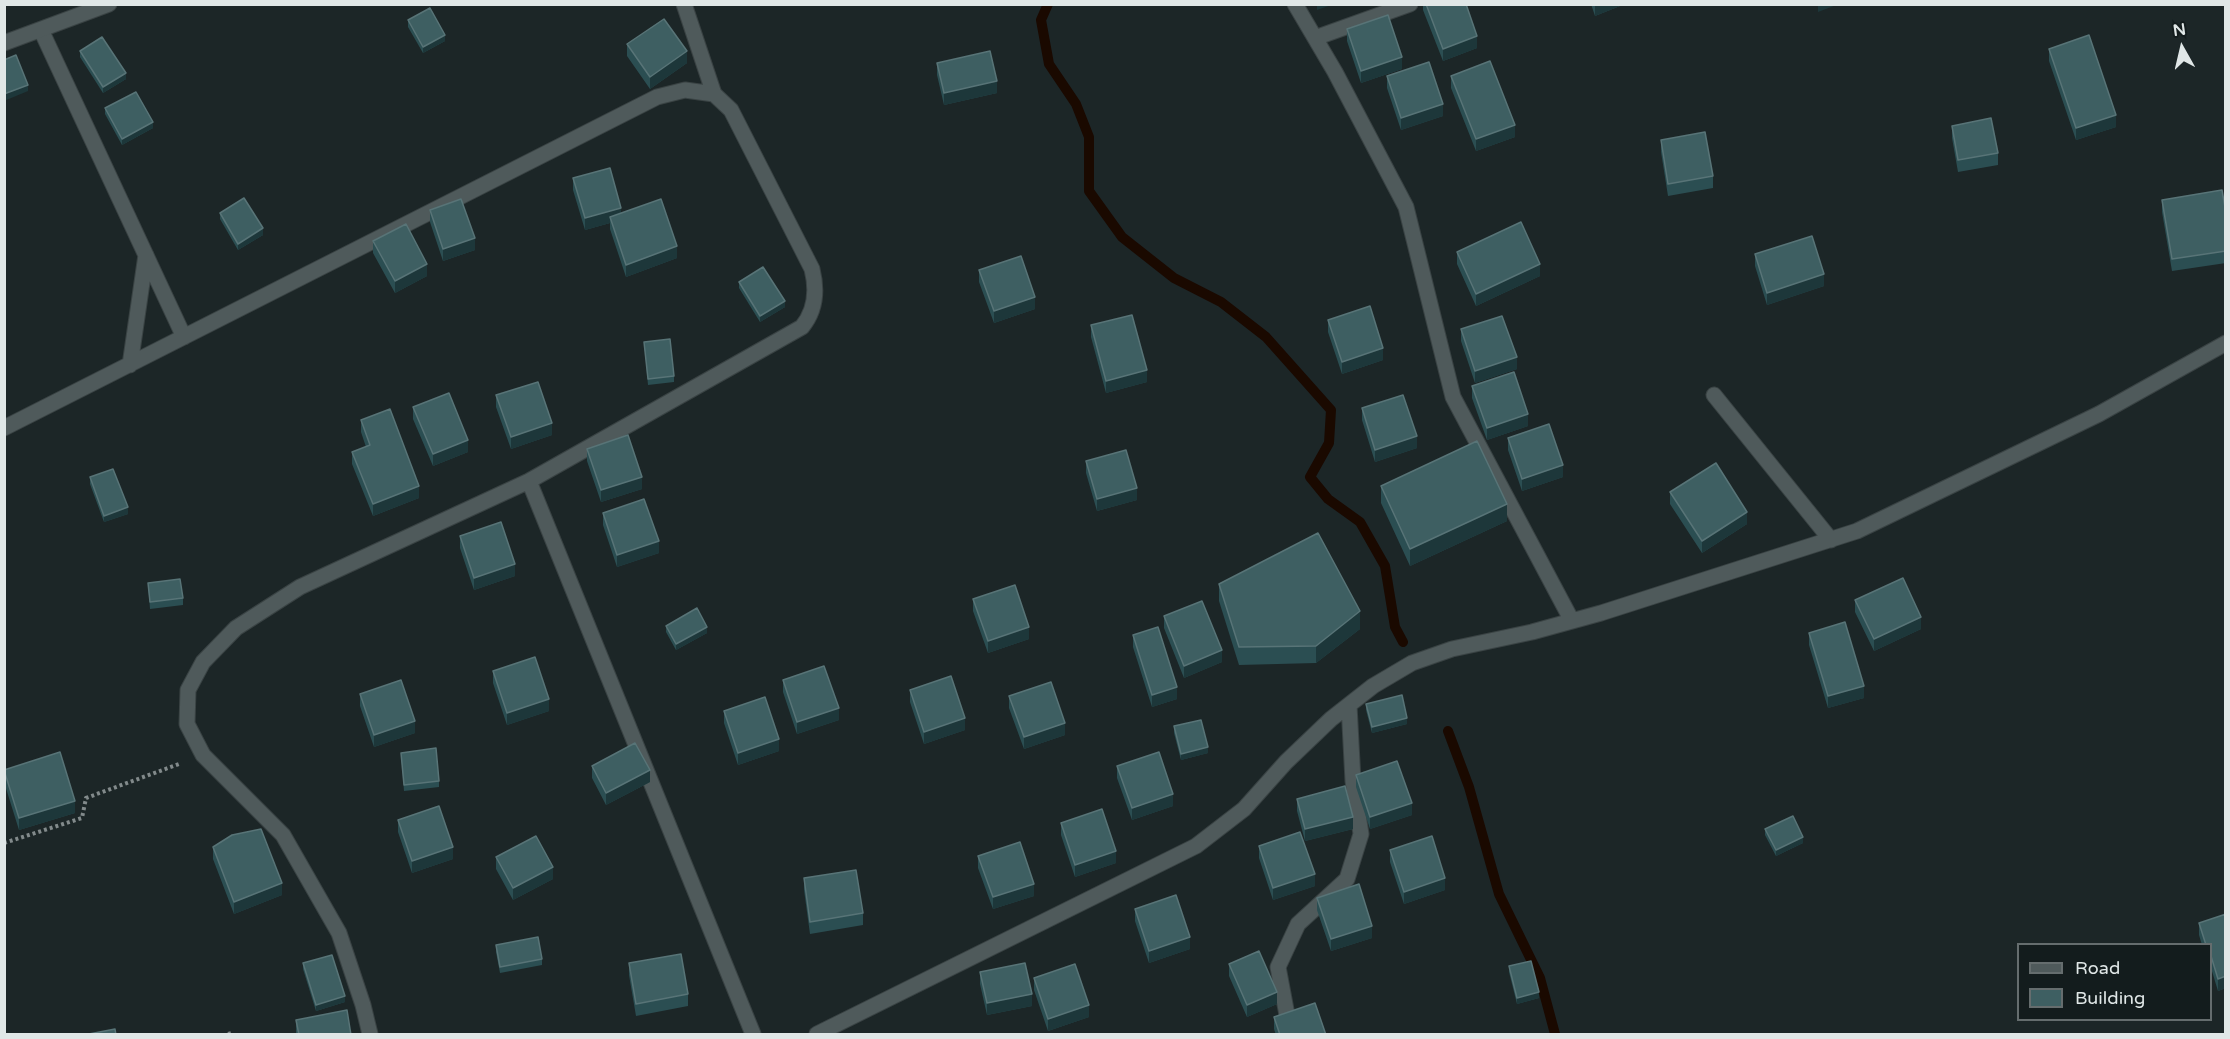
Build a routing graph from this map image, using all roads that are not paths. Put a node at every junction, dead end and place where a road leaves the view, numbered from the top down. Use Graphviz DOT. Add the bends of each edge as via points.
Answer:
graph roads {
  1 [pos="109,4"];
  2 [pos="684,4"];
  3 [pos="1295,4"];
  4 [pos="1410,4"];
  5 [pos="41,30"];
  6 [pos="1315,38"];
  7 [pos="4,43"];
  8 [pos="714,94"];
  9 [pos="146,255"];
  10 [pos="184,337"];
  11 [pos="2226,343"];
  12 [pos="130,365"];
  13 [pos="1714,395"];
  14 [pos="4,428"];
  15 [pos="529,481"];
  16 [pos="1831,540"];
  17 [pos="1572,621"];
  18 [pos="1349,705"];
  19 [pos="1287,1015"];
  20 [pos="825,1033"];
  21 [pos="370,1035"];
  22 [pos="753,1035"];
  1 -- 5 [label="street"];
  2 -- 8 [label="street"];
  3 -- 6 [label="street"];
  4 -- 6 [label="street"];
  5 -- 7 [label="street"];
  5 -- 9 [label="street"];
  6 -- 17 [label="street" via="1406,207 1453,397"];
  8 -- 10 [label="street" via="685,90 657,97"];
  8 -- 15 [label="street" via="731,110 812,269 815,284 810,317 802,327"];
  9 -- 10 [label="street"];
  9 -- 12 [label="street"];
  10 -- 12 [label="street"];
  11 -- 16 [label="street" via="2099,414"];
  12 -- 14 [label="street"];
  13 -- 16 [label="street"];
  15 -- 21 [label="street" via="300,587 236,628 203,662 188,690 187,723 203,755 283,835 339,933"];
  15 -- 22 [label="street"];
  16 -- 17 [label="street"];
  17 -- 18 [label="street" via="1452,649 1412,663 1372,686"];
  18 -- 19 [label="street" via="1353,781 1361,834 1347,879 1298,924 1278,967"];
  18 -- 20 [label="street" via="1286,762 1244,809 1196,846"];
}
